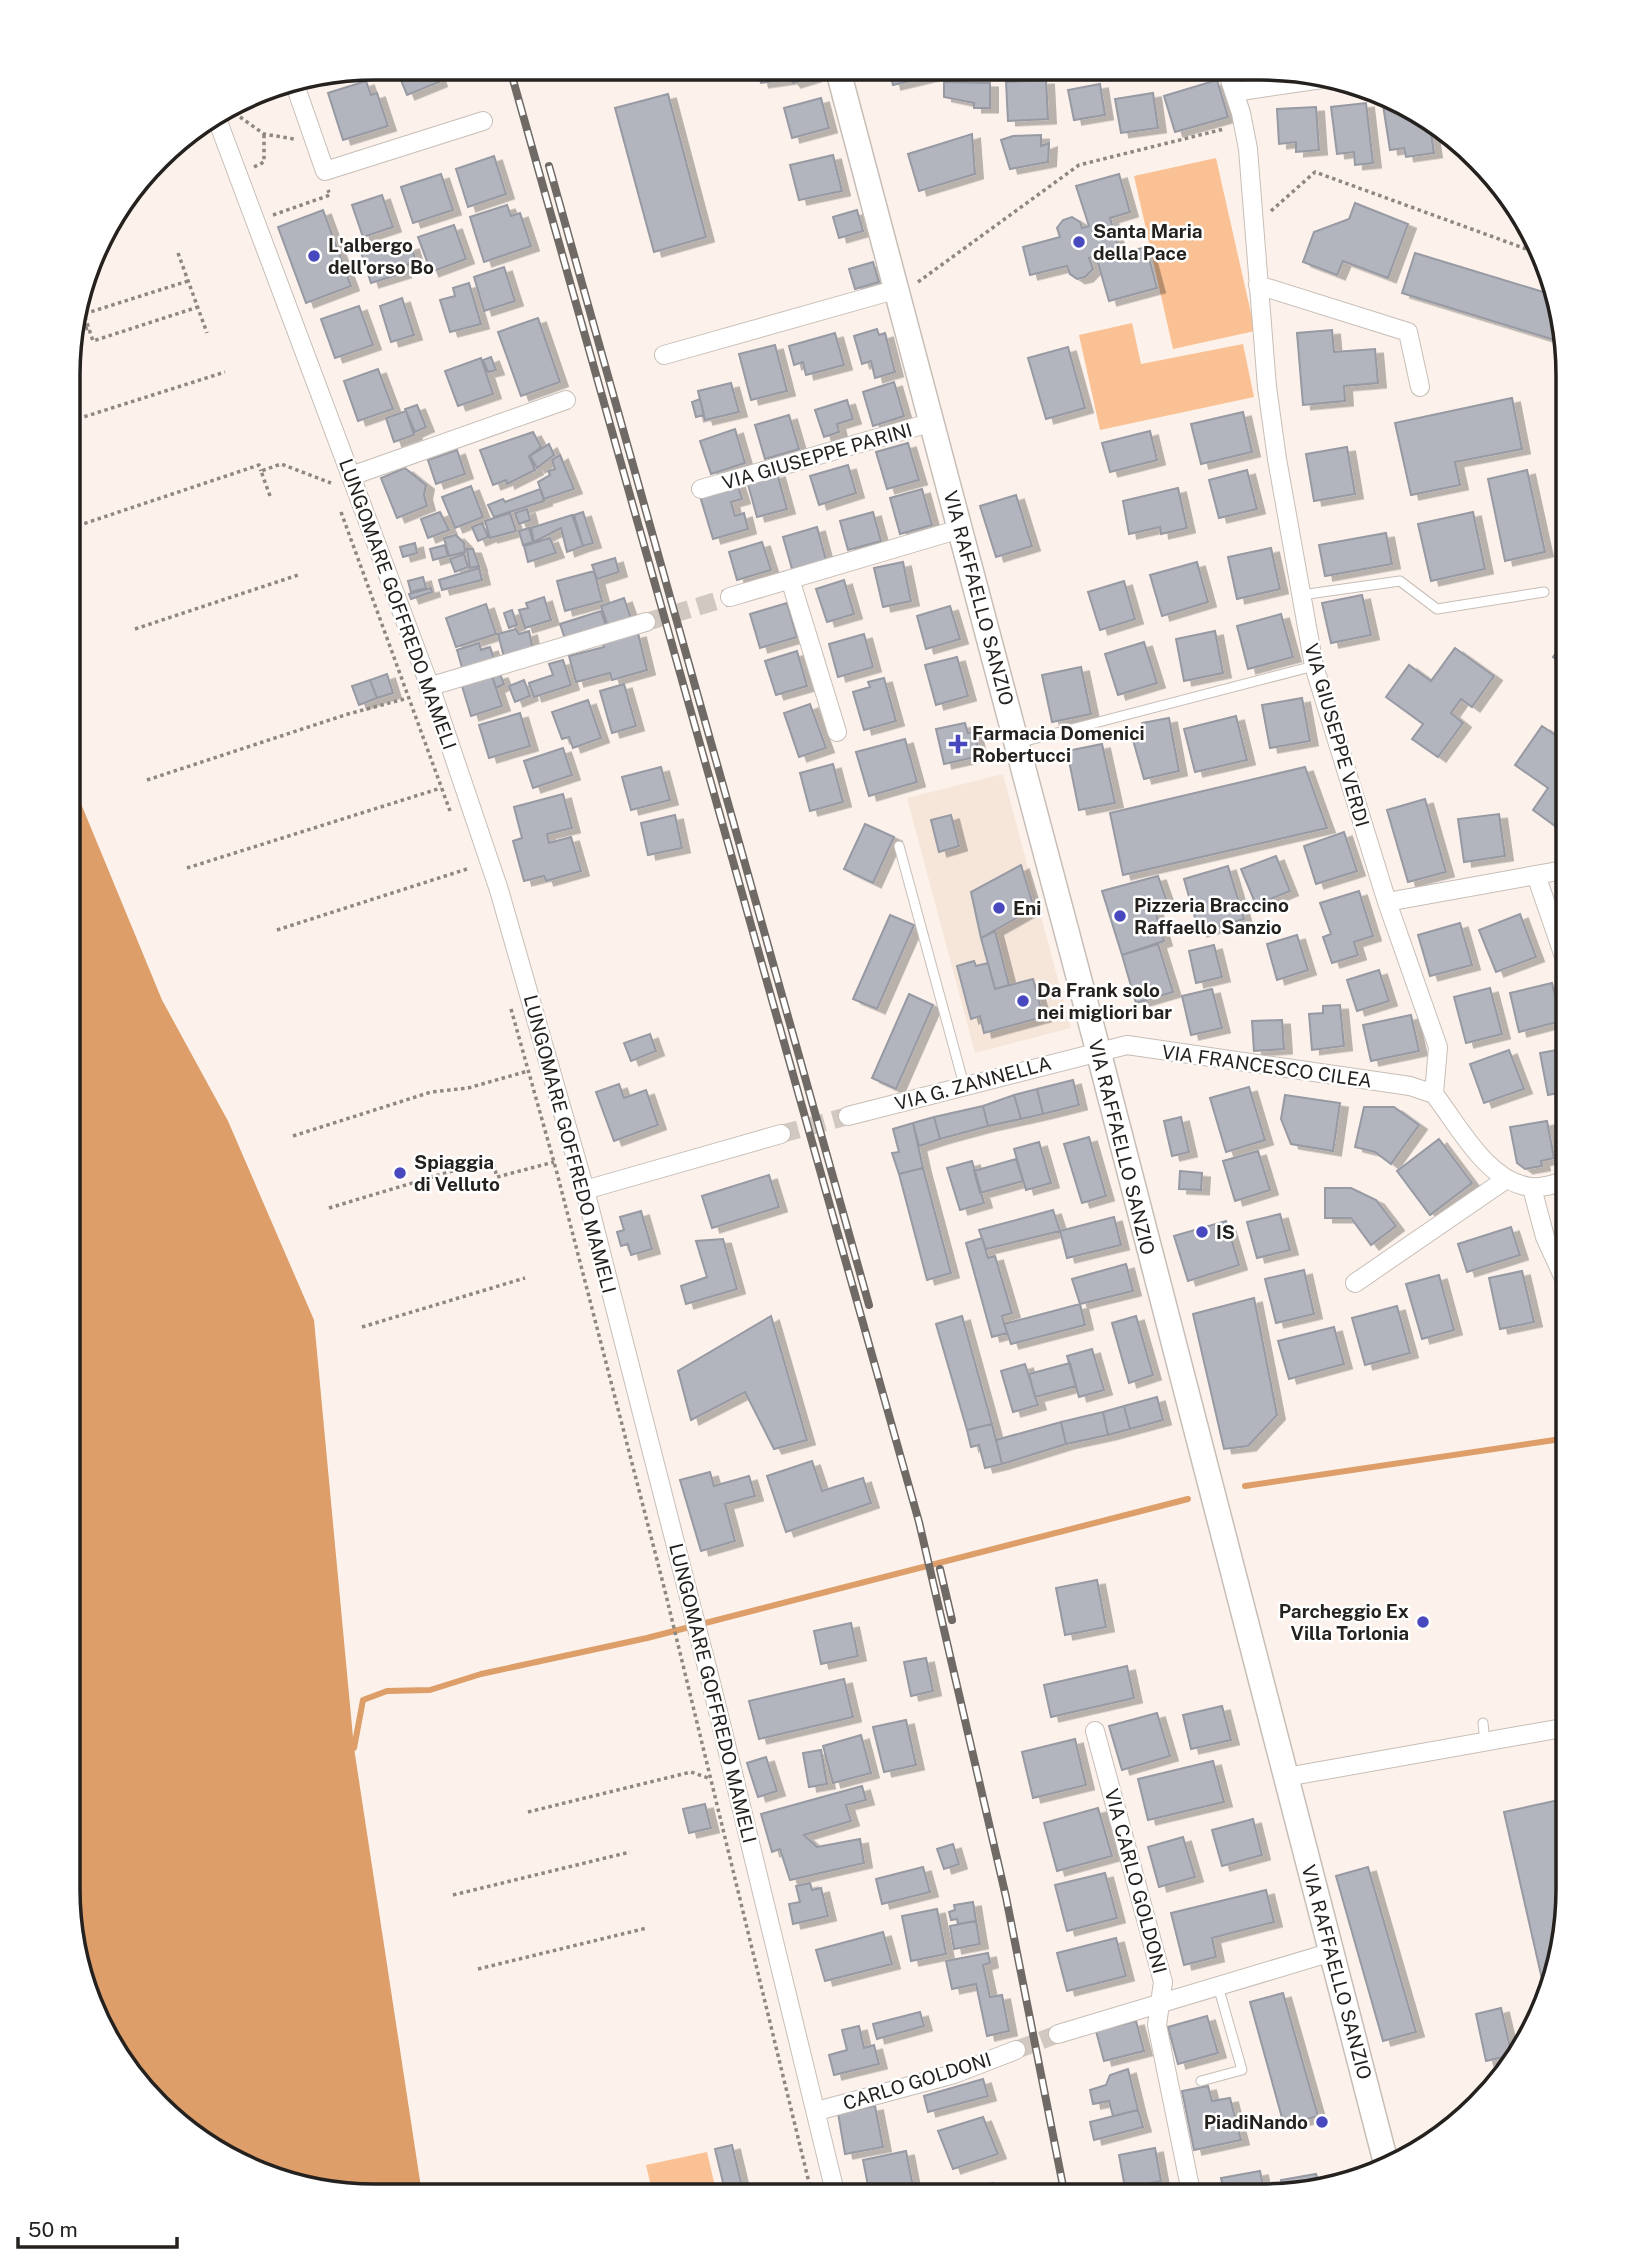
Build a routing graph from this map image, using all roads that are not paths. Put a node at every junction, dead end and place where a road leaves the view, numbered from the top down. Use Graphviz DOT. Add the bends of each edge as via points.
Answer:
graph roads {
  1 [pos="841,80"];
  2 [pos="1230,80"];
  3 [pos="1297,83"];
  4 [pos="297,92"];
  5 [pos="1234,92"];
  6 [pos="483,121"];
  7 [pos="219,125"];
  8 [pos="1258,285"];
  9 [pos="898,289"];
  10 [pos="664,355"];
  11 [pos="1420,387"];
  12 [pos="566,400"];
  13 [pos="933,422"];
  14 [pos="351,476"];
  15 [pos="701,489"];
  16 [pos="960,529"];
  17 [pos="790,579"];
  18 [pos="1544,592"];
  19 [pos="1301,595"];
  20 [pos="730,597"];
  21 [pos="646,622"];
  22 [pos="1314,666"];
  23 [pos="428,687"];
  24 [pos="837,732"];
  25 [pos="1017,743"];
  26 [pos="899,846"];
  27 [pos="1556,871"];
  28 [pos="1536,875"];
  29 [pos="1387,902"];
  30 [pos="1556,931"];
  31 [pos="1098,1050"];
  32 [pos="964,1085"];
  33 [pos="1434,1094"];
  34 [pos="848,1116"];
  35 [pos="781,1134"];
  36 [pos="1505,1180"];
  37 [pos="1556,1183"];
  38 [pos="1532,1188"];
  39 [pos="585,1190"];
  40 [pos="1556,1261"];
  41 [pos="1355,1283"];
  42 [pos="1483,1723"];
  43 [pos="1556,1729"];
  44 [pos="1095,1731"];
  45 [pos="1485,1742"];
  46 [pos="1286,1777"];
  47 [pos="1332,1952"];
  48 [pos="1219,1986"];
  49 [pos="1160,2003"];
  50 [pos="1058,2034"];
  51 [pos="1016,2050"];
  52 [pos="1201,2081"];
  53 [pos="817,2110"];
  54 [pos="1384,2157"];
  55 [pos="833,2184"];
  56 [pos="1189,2184"];
  1 -- 9 [label="main road, VIA RAFFAELLO SANZIO"];
  2 -- 5 [label="street, VIA GIUSEPPE VERDI"];
  3 -- 5 [label="street"];
  4 -- 6 [label="street" via="326,178"];
  5 -- 8 [label="street, VIA GIUSEPPE VERDI" via="1243,124"];
  7 -- 14 [label="street, LUNGOMARE GOFFREDO MAMELI"];
  8 -- 11 [label="street" via="1408,332"];
  8 -- 19 [label="street, VIA GIUSEPPE VERDI" via="1277,459"];
  9 -- 10 [label="street"];
  9 -- 13 [label="main road, VIA RAFFAELLO SANZIO"];
  12 -- 14 [label="street"];
  13 -- 15 [label="street, VIA GIUSEPPE PARINI"];
  13 -- 16 [label="main road, VIA RAFFAELLO SANZIO"];
  14 -- 23 [label="street, LUNGOMARE GOFFREDO MAMELI"];
  16 -- 17 [label="street"];
  16 -- 25 [label="main road, VIA RAFFAELLO SANZIO"];
  17 -- 20 [label="street"];
  17 -- 24 [label="street"];
  18 -- 19 [label="lane" via="1437,609 1400,581"];
  19 -- 22 [label="street, VIA GIUSEPPE VERDI"];
  21 -- 23 [label="street"];
  22 -- 25 [label="lane"];
  22 -- 29 [label="street, VIA GIUSEPPE VERDI"];
  23 -- 39 [label="street, LUNGOMARE GOFFREDO MAMELI" via="499,890"];
  25 -- 31 [label="main road, VIA RAFFAELLO SANZIO"];
  26 -- 32 [label="lane"];
  27 -- 28 [label="street"];
  28 -- 29 [label="street"];
  28 -- 30 [label="street"];
  29 -- 33 [label="street, VIA GIUSEPPE VERDI" via="1438,1047"];
  31 -- 32 [label="street, VIA G. ZANNELLA"];
  31 -- 33 [label="street, VIA FRANCESCO CILEA" via="1127,1045 1410,1086"];
  31 -- 46 [label="main road, VIA RAFFAELLO SANZIO"];
  32 -- 34 [label="street, VIA G. ZANNELLA"];
  33 -- 36 [label="street"];
  35 -- 39 [label="street"];
  36 -- 38 [label="street"];
  36 -- 41 [label="street"];
  37 -- 38 [label="street"];
  38 -- 40 [label="street"];
  39 -- 53 [label="street, LUNGOMARE GOFFREDO MAMELI"];
  42 -- 45 [label="lane"];
  43 -- 45 [label="street"];
  44 -- 49 [label="street, VIA CARLO GOLDONI" via="1163,1982"];
  45 -- 46 [label="street"];
  46 -- 47 [label="main road, VIA RAFFAELLO SANZIO"];
  47 -- 48 [label="street"];
  47 -- 54 [label="main road, VIA RAFFAELLO SANZIO"];
  48 -- 49 [label="street"];
  48 -- 52 [label="lane" via="1242,2070"];
  49 -- 50 [label="street"];
  49 -- 56 [label="street, VIA CARLO GOLDONI" via="1157,2025"];
  51 -- 53 [label="street, CARLO GOLDONI" via="954,2074"];
  53 -- 55 [label="street, LUNGOMARE GOFFREDO MAMELI"];
}
